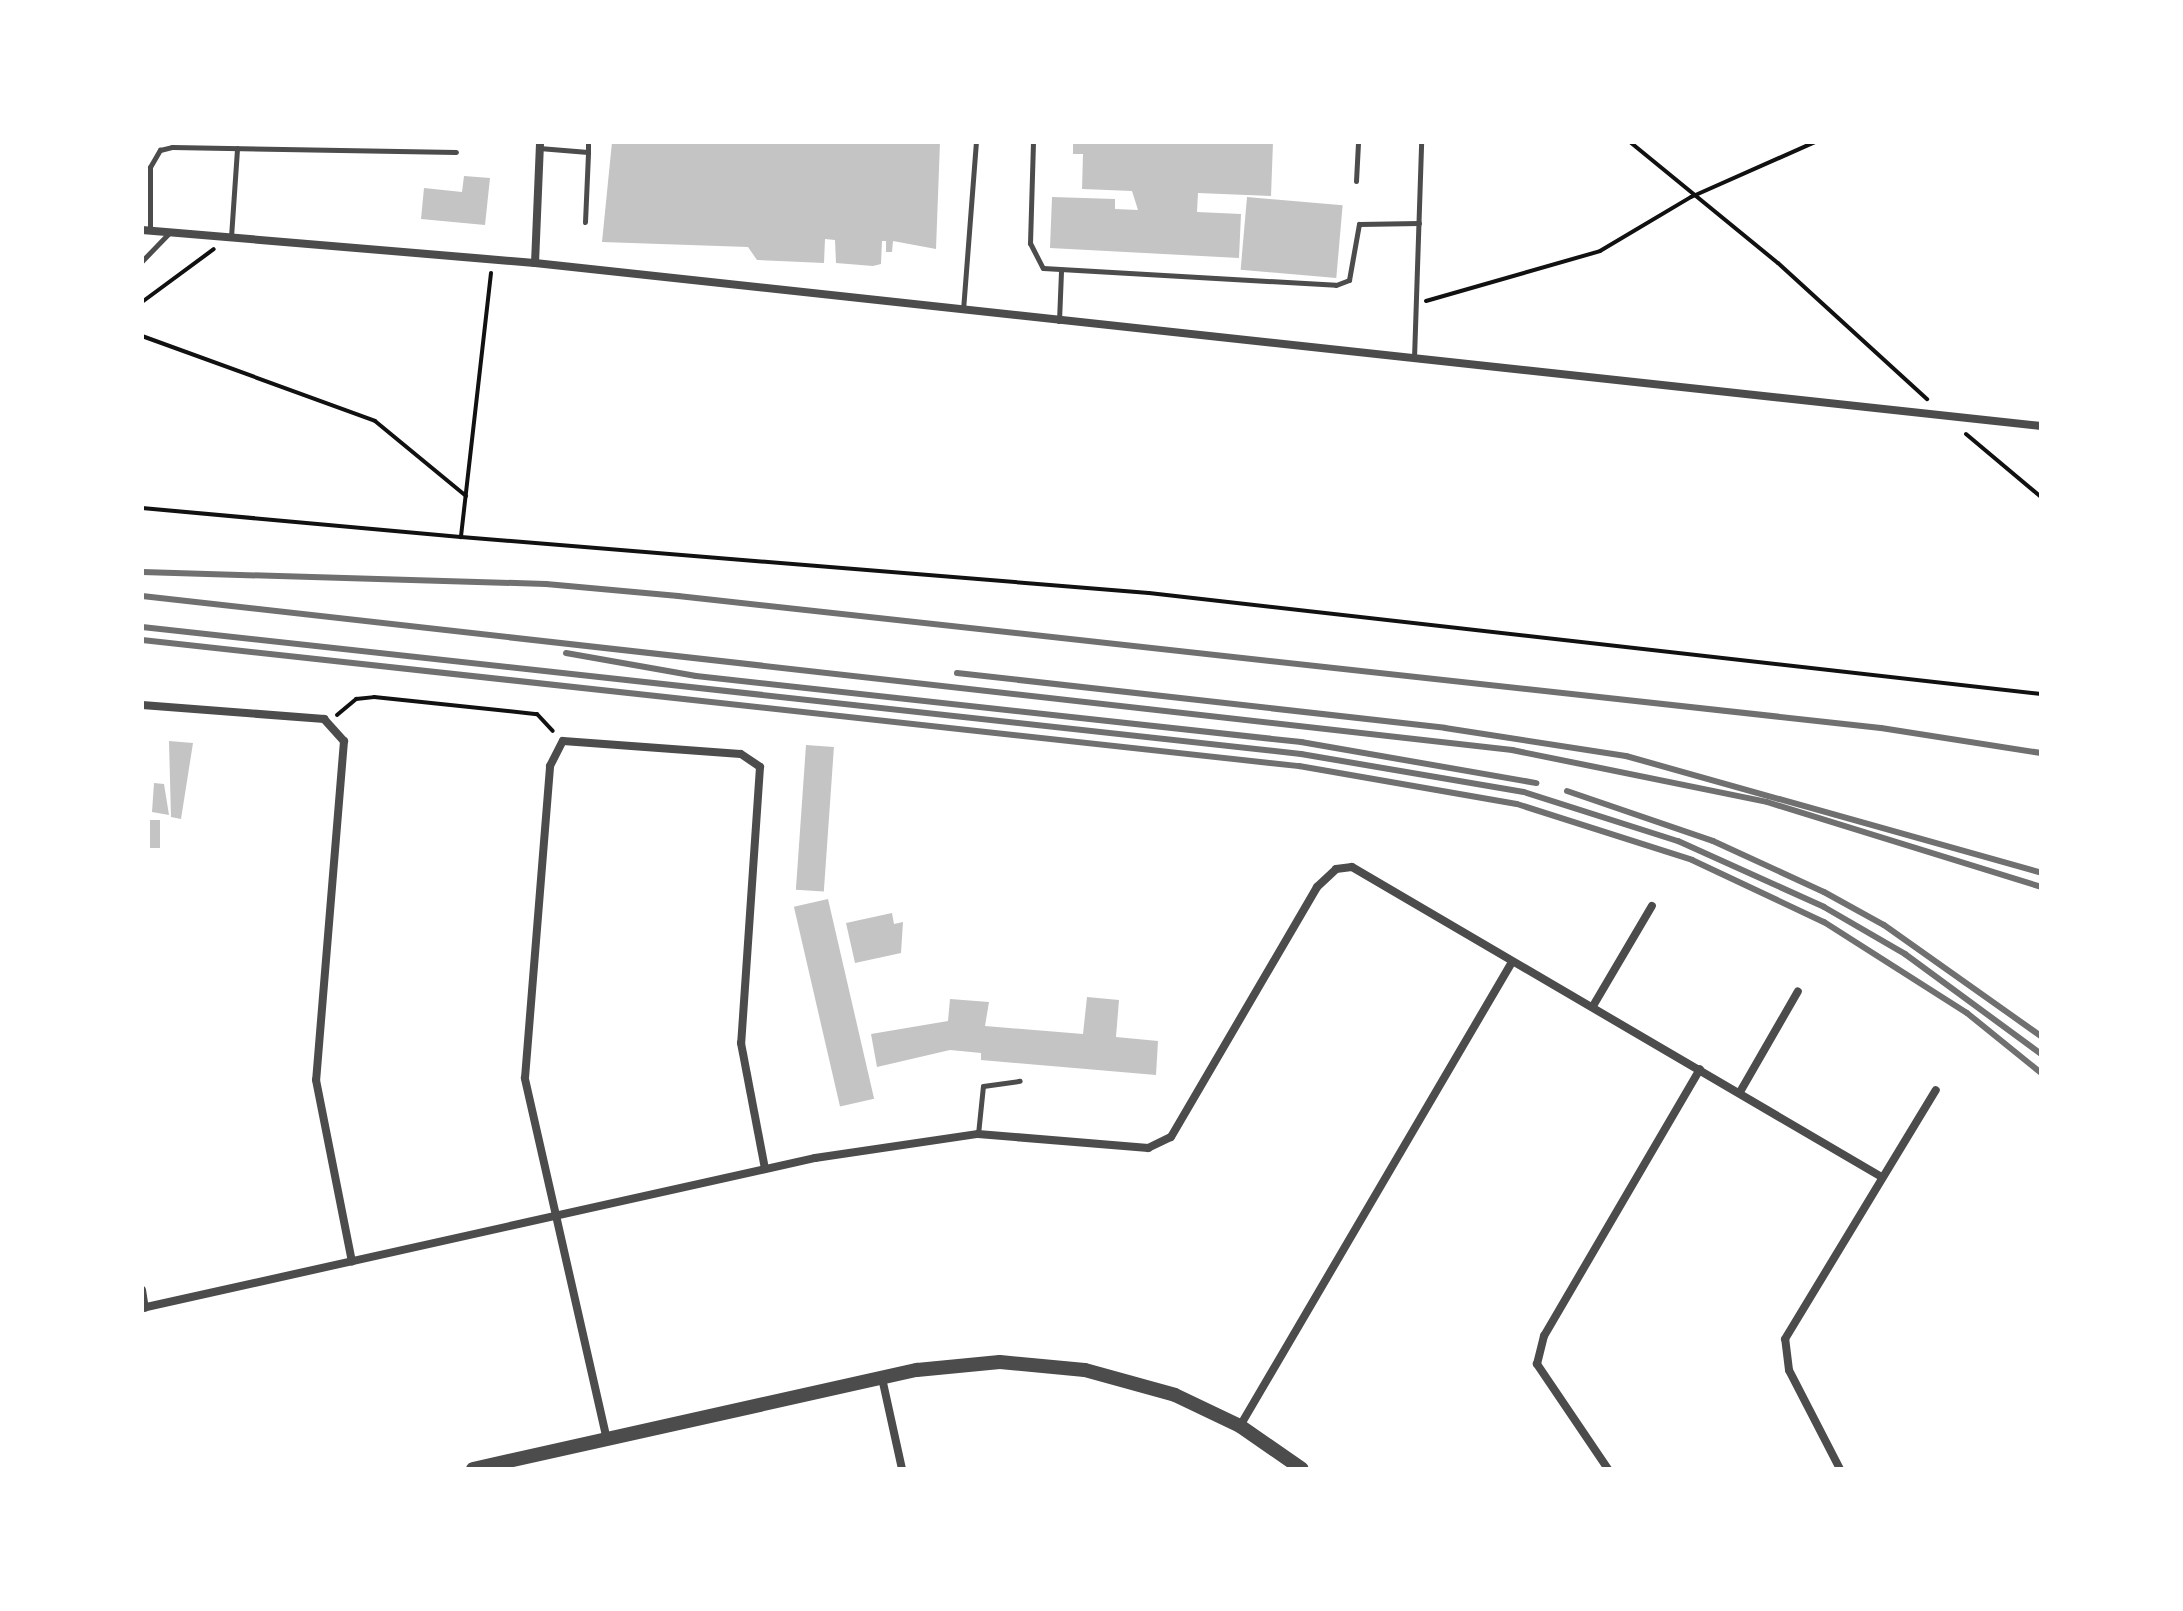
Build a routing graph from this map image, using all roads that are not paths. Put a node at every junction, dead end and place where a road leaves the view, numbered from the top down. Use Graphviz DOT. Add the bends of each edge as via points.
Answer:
graph roads {
  1 [pos="588,142"];
  2 [pos="976,142"];
  3 [pos="1033,142"];
  4 [pos="1358,142"];
  5 [pos="1421,142"];
  6 [pos="540,145"];
  7 [pos="237,148"];
  8 [pos="456,152"];
  9 [pos="588,152"];
  10 [pos="1356,181"];
  11 [pos="585,222"];
  12 [pos="1419,223"];
  13 [pos="146,230"];
  14 [pos="170,232"];
  15 [pos="231,238"];
  16 [pos="142,261"];
  17 [pos="535,263"];
  18 [pos="1061,271"];
  19 [pos="963,311"];
  20 [pos="1059,321"];
  21 [pos="1414,358"];
  22 [pos="2041,426"];
  23 [pos="142,705"];
  24 [pos="1652,906"];
  25 [pos="1512,962"];
  26 [pos="1798,991"];
  27 [pos="1593,1006"];
  28 [pos="1700,1069"];
  29 [pos="1020,1081"];
  30 [pos="1936,1090"];
  31 [pos="1740,1092"];
  32 [pos="978,1134"];
  33 [pos="765,1169"];
  34 [pos="1880,1176"];
  35 [pos="555,1216"];
  36 [pos="352,1261"];
  37 [pos="142,1290"];
  38 [pos="144,1308"];
  39 [pos="882,1378"];
  40 [pos="1240,1426"];
  41 [pos="607,1440"];
  42 [pos="473,1469"];
  43 [pos="902,1469"];
  44 [pos="1302,1469"];
  45 [pos="1608,1469"];
  46 [pos="1840,1469"];
  1 -- 9 [label="lane"];
  2 -- 19 [label="lane"];
  3 -- 18 [label="lane" via="1032,254 1043,268"];
  4 -- 10 [label="lane"];
  5 -- 12 [label="lane"];
  6 -- 9 [label="lane"];
  6 -- 17 [label="street"];
  7 -- 8 [label="lane"];
  7 -- 13 [label="lane" via="160,150 150,167"];
  7 -- 15 [label="lane"];
  9 -- 11 [label="lane"];
  12 -- 18 [label="lane" via="1359,224 1349,280 1336,285"];
  12 -- 21 [label="lane"];
  13 -- 14 [label="street"];
  14 -- 15 [label="street"];
  14 -- 16 [label="lane"];
  15 -- 17 [label="street"];
  17 -- 19 [label="street"];
  18 -- 20 [label="lane"];
  19 -- 20 [label="street"];
  20 -- 21 [label="street"];
  21 -- 22 [label="street"];
  23 -- 36 [label="street" via="324,719 344,741 316,1080"];
  24 -- 27 [label="street"];
  25 -- 27 [label="street"];
  25 -- 32 [label="street" via="1352,867 1336,869 1317,887 1171,1137 1148,1148"];
  25 -- 40 [label="street"];
  26 -- 31 [label="street"];
  27 -- 28 [label="street"];
  28 -- 31 [label="street"];
  28 -- 45 [label="street" via="1544,1336 1537,1364"];
  29 -- 32 [label="lane" via="983,1086"];
  30 -- 34 [label="street"];
  31 -- 34 [label="street"];
  32 -- 33 [label="street"];
  33 -- 35 [label="street"];
  33 -- 35 [label="street" via="741,1043 760,767 741,754 563,741 550,766 525,1057"];
  34 -- 46 [label="street" via="1785,1339 1789,1370"];
  35 -- 36 [label="street"];
  35 -- 41 [label="street"];
  36 -- 38 [label="street"];
  37 -- 38 [label="street"];
  39 -- 40 [label="street" via="969,1363 1058,1366 1139,1383"];
  39 -- 41 [label="street"];
  39 -- 43 [label="street"];
  40 -- 44 [label="street"];
  41 -- 42 [label="street"];
}
